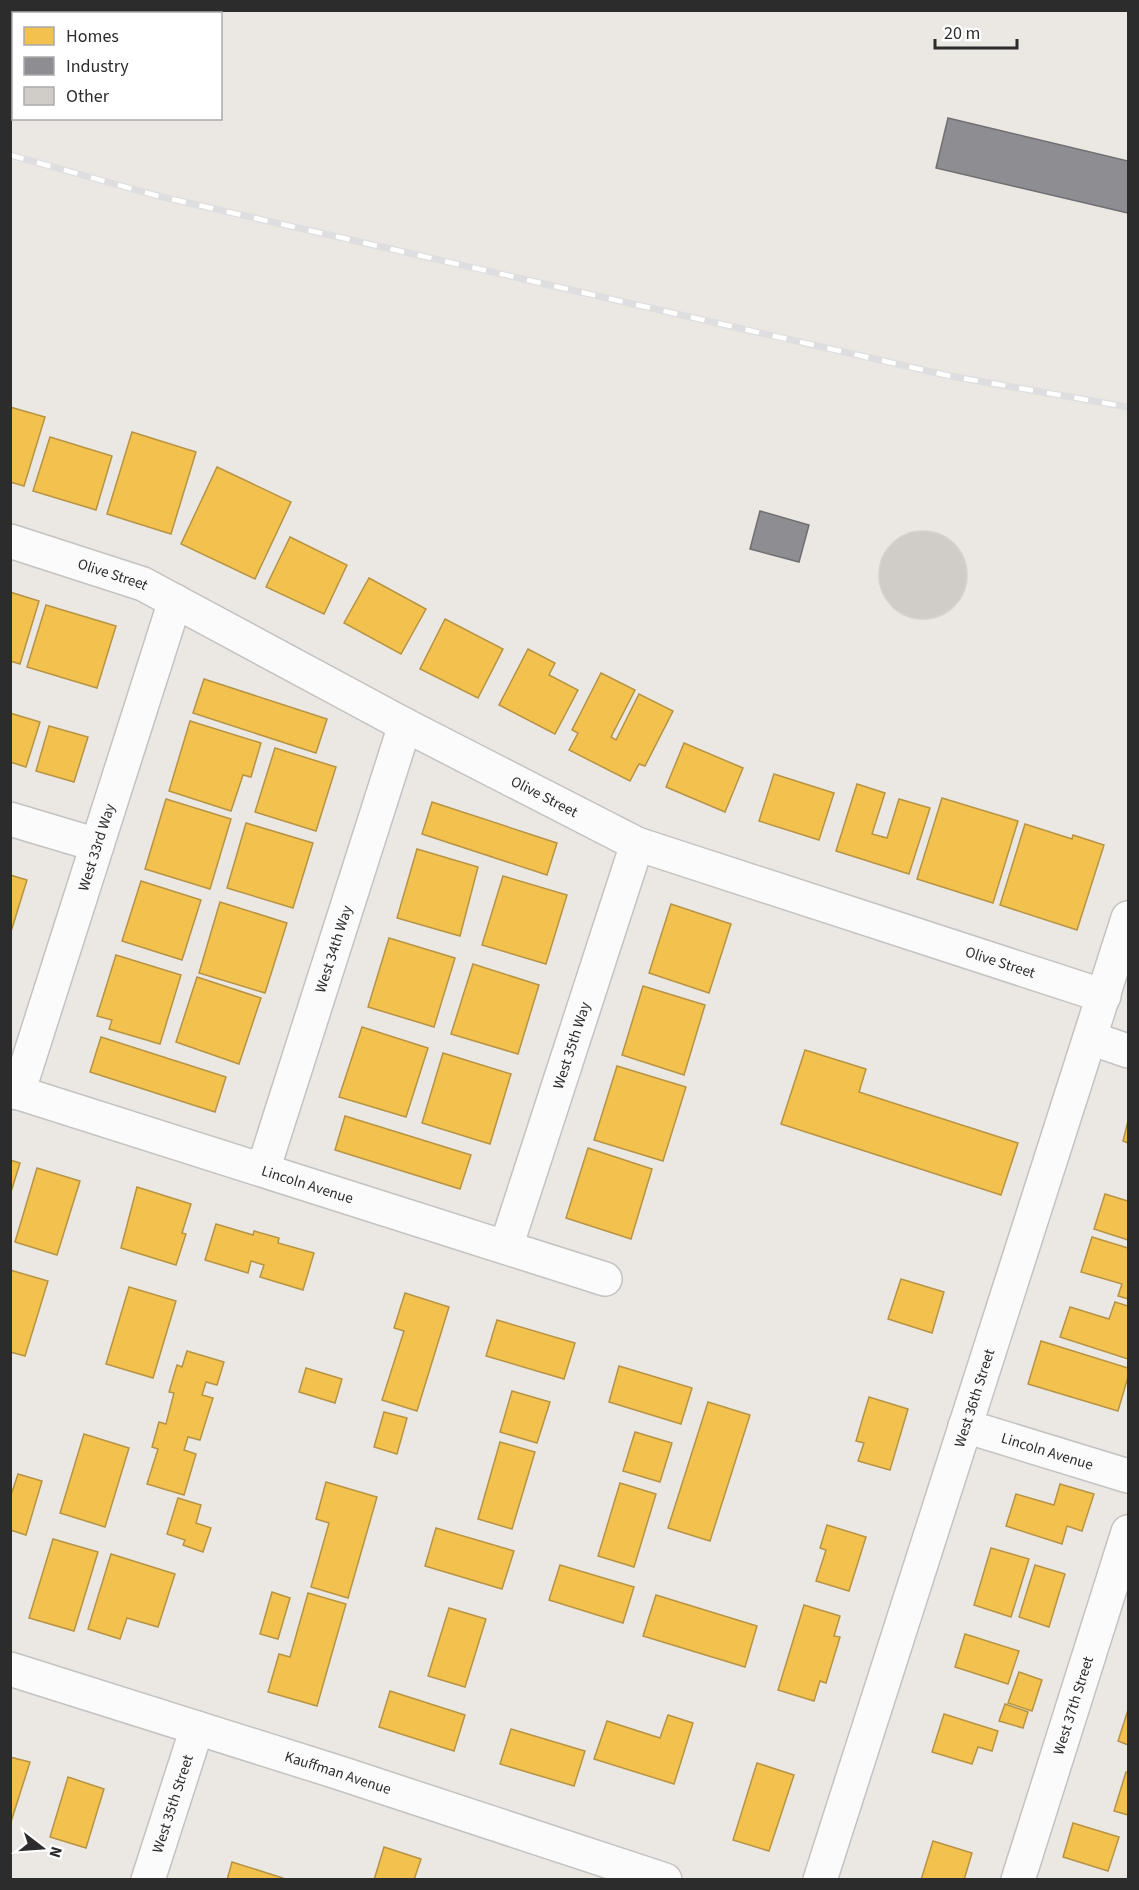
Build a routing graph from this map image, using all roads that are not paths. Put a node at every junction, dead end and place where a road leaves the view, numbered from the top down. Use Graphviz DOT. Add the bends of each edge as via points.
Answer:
graph roads {
  1 [pos="10,541"];
  2 [pos="175,601"];
  3 [pos="405,725"];
  4 [pos="10,819"];
  5 [pos="637,844"];
  6 [pos="97,845"];
  7 [pos="1128,918"];
  8 [pos="1104,996"];
  9 [pos="1090,1038"];
  10 [pos="1128,1051"];
  11 [pos="14,1092"];
  12 [pos="262,1170"];
  13 [pos="506,1247"];
  14 [pos="605,1279"];
  15 [pos="965,1426"];
  16 [pos="1128,1476"];
  17 [pos="1128,1532"];
  18 [pos="10,1669"];
  19 [pos="197,1728"];
  20 [pos="661,1879"];
  21 [pos="148,1880"];
  22 [pos="820,1880"];
  23 [pos="1018,1880"];
  1 -- 2 [label="street, Olive Street" via="142,584"];
  2 -- 3 [label="street, Olive Street"];
  2 -- 6 [label="street, West 33rd Way"];
  3 -- 5 [label="street, Olive Street"];
  3 -- 12 [label="street, West 34th Way"];
  4 -- 6 [label="street"];
  5 -- 8 [label="street, Olive Street"];
  5 -- 13 [label="street, West 35th Way"];
  6 -- 11 [label="street, West 33rd Way"];
  7 -- 8 [label="street, West 36th Street"];
  8 -- 9 [label="street, West 36th Street"];
  9 -- 10 [label="street"];
  9 -- 15 [label="street, West 36th Street"];
  11 -- 12 [label="street, Lincoln Avenue"];
  12 -- 13 [label="street, Lincoln Avenue"];
  13 -- 14 [label="street, Lincoln Avenue"];
  15 -- 16 [label="street, Lincoln Avenue"];
  15 -- 22 [label="street, West 36th Street"];
  17 -- 23 [label="street, West 37th Street"];
  18 -- 19 [label="street, Kauffman Avenue"];
  19 -- 20 [label="street, Kauffman Avenue"];
  19 -- 21 [label="street, West 35th Street"];
}
